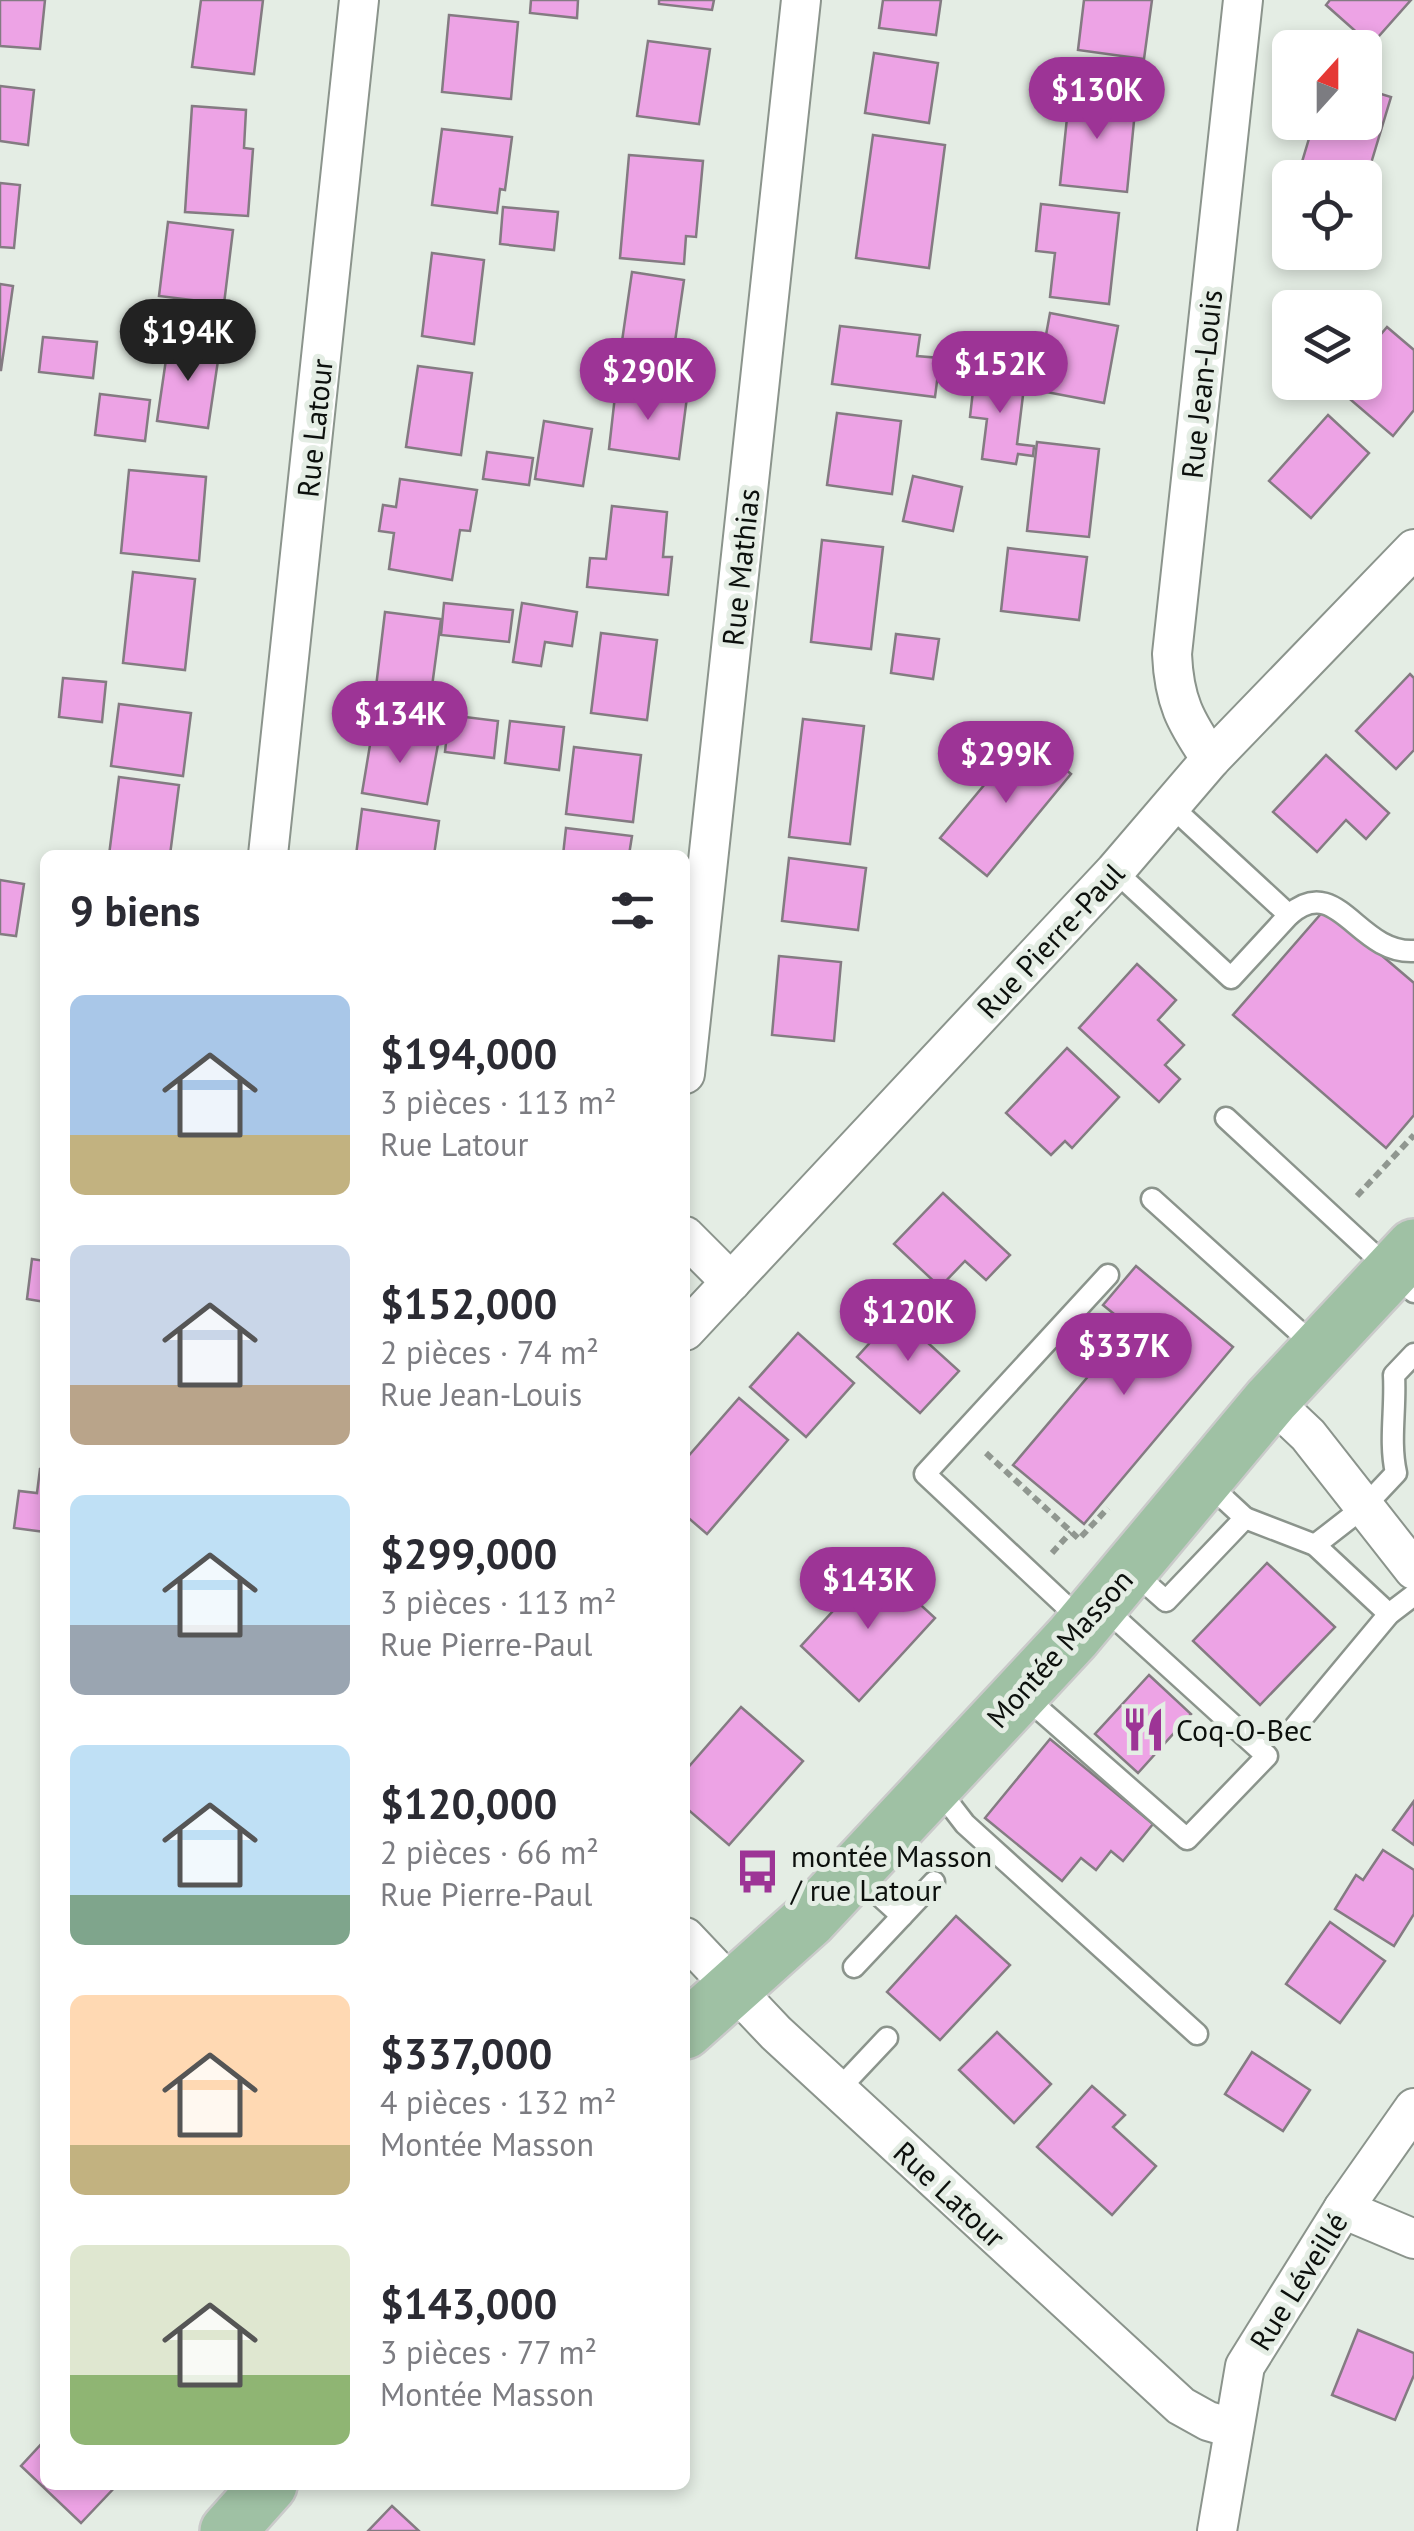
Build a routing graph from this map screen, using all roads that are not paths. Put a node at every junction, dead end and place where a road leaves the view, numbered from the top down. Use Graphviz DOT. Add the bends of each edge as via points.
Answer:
graph roads {
  1 [pos="359,0"];
  2 [pos="801,0"];
  3 [pos="1243,0"];
  4 [pos="1414,549"];
  5 [pos="1211,759"];
  6 [pos="1172,807"];
  7 [pos="269,850"];
  8 [pos="1114,871"];
  9 [pos="1289,914"];
  10 [pos="1414,951"];
  11 [pos="690,1028"];
  12 [pos="1226,1118"];
  13 [pos="1152,1199"];
  14 [pos="690,1241"];
  15 [pos="1406,1270"];
  16 [pos="1108,1274"];
  17 [pos="731,1282"];
  18 [pos="690,1327"];
  19 [pos="1318,1349"];
  20 [pos="1414,1354"];
  21 [pos="1271,1400"];
  22 [pos="1203,1480"];
  23 [pos="1364,1507"];
  24 [pos="1245,1518"];
  25 [pos="1315,1545"];
  26 [pos="1414,1570"];
  27 [pos="1414,1595"];
  28 [pos="1105,1599"];
  29 [pos="1389,1614"];
  30 [pos="1021,1693"];
  31 [pos="1294,1728"];
  32 [pos="935,1786"];
  33 [pos="854,1872"];
  34 [pos="934,1882"];
  35 [pos="902,1916"];
  36 [pos="690,1942"];
  37 [pos="854,1967"];
  38 [pos="734,1988"];
  39 [pos="690,2027"];
  40 [pos="1197,2034"];
  41 [pos="887,2038"];
  42 [pos="838,2090"];
  43 [pos="1414,2108"];
  44 [pos="1343,2209"];
  45 [pos="1414,2239"];
  46 [pos="1232,2428"];
  47 [pos="265,2490"];
  48 [pos="228,2531"];
  49 [pos="1217,2531"];
  1 -- 7 [label="street, Rue Latour"];
  2 -- 11 [label="street, Rue Mathias"];
  3 -- 5 [label="street, Rue Jean-Louis" via="1172,654 1178,702"];
  4 -- 5 [label="street, Rue Pierre-Paul"];
  5 -- 6 [label="street, Rue Pierre-Paul"];
  6 -- 8 [label="street, Rue Pierre-Paul"];
  6 -- 9 [label="lane"];
  8 -- 9 [label="lane" via="1232,978"];
  8 -- 17 [label="street, Rue Pierre-Paul"];
  9 -- 10 [label="lane" via="1312,902 1325,904 1386,948"];
  12 -- 15 [label="lane"];
  13 -- 19 [label="lane"];
  14 -- 17 [label="street"];
  15 -- 19 [label="main road, Montée Masson"];
  16 -- 28 [label="lane" via="925,1474"];
  17 -- 18 [label="street, Rue Pierre-Paul"];
  19 -- 21 [label="main road, Montée Masson"];
  20 -- 23 [label="lane" via="1394,1375 1390,1447 1396,1473"];
  21 -- 22 [label="main road, Montée Masson"];
  21 -- 23 [label="street" via="1308,1434"];
  22 -- 24 [label="lane"];
  22 -- 28 [label="main road, Montée Masson"];
  23 -- 25 [label="lane"];
  23 -- 26 [label="street"];
  24 -- 25 [label="lane"];
  24 -- 28 [label="lane" via="1166,1601"];
  25 -- 29 [label="lane"];
  27 -- 29 [label="lane"];
  28 -- 30 [label="main road, Montée Masson"];
  28 -- 30 [label="lane" via="1267,1756 1187,1839"];
  29 -- 31 [label="lane"];
  30 -- 32 [label="main road, Montée Masson"];
  32 -- 33 [label="main road, Montée Masson"];
  32 -- 40 [label="lane" via="965,1824"];
  33 -- 35 [label="lane"];
  33 -- 38 [label="main road, Montée Masson"];
  34 -- 35 [label="lane"];
  35 -- 37 [label="lane"];
  36 -- 38 [label="street, Rue Latour"];
  38 -- 39 [label="main road, Montée Masson"];
  38 -- 42 [label="street, Rue Latour"];
  41 -- 42 [label="lane"];
  42 -- 46 [label="street, Rue Latour" via="1181,2406"];
  43 -- 44 [label="street, Rue Léveillé"];
  44 -- 45 [label="street"];
  44 -- 46 [label="street, Rue Léveillé" via="1245,2366"];
  46 -- 49 [label="street, Rue Léveillé"];
  47 -- 48 [label="main road"];
}
